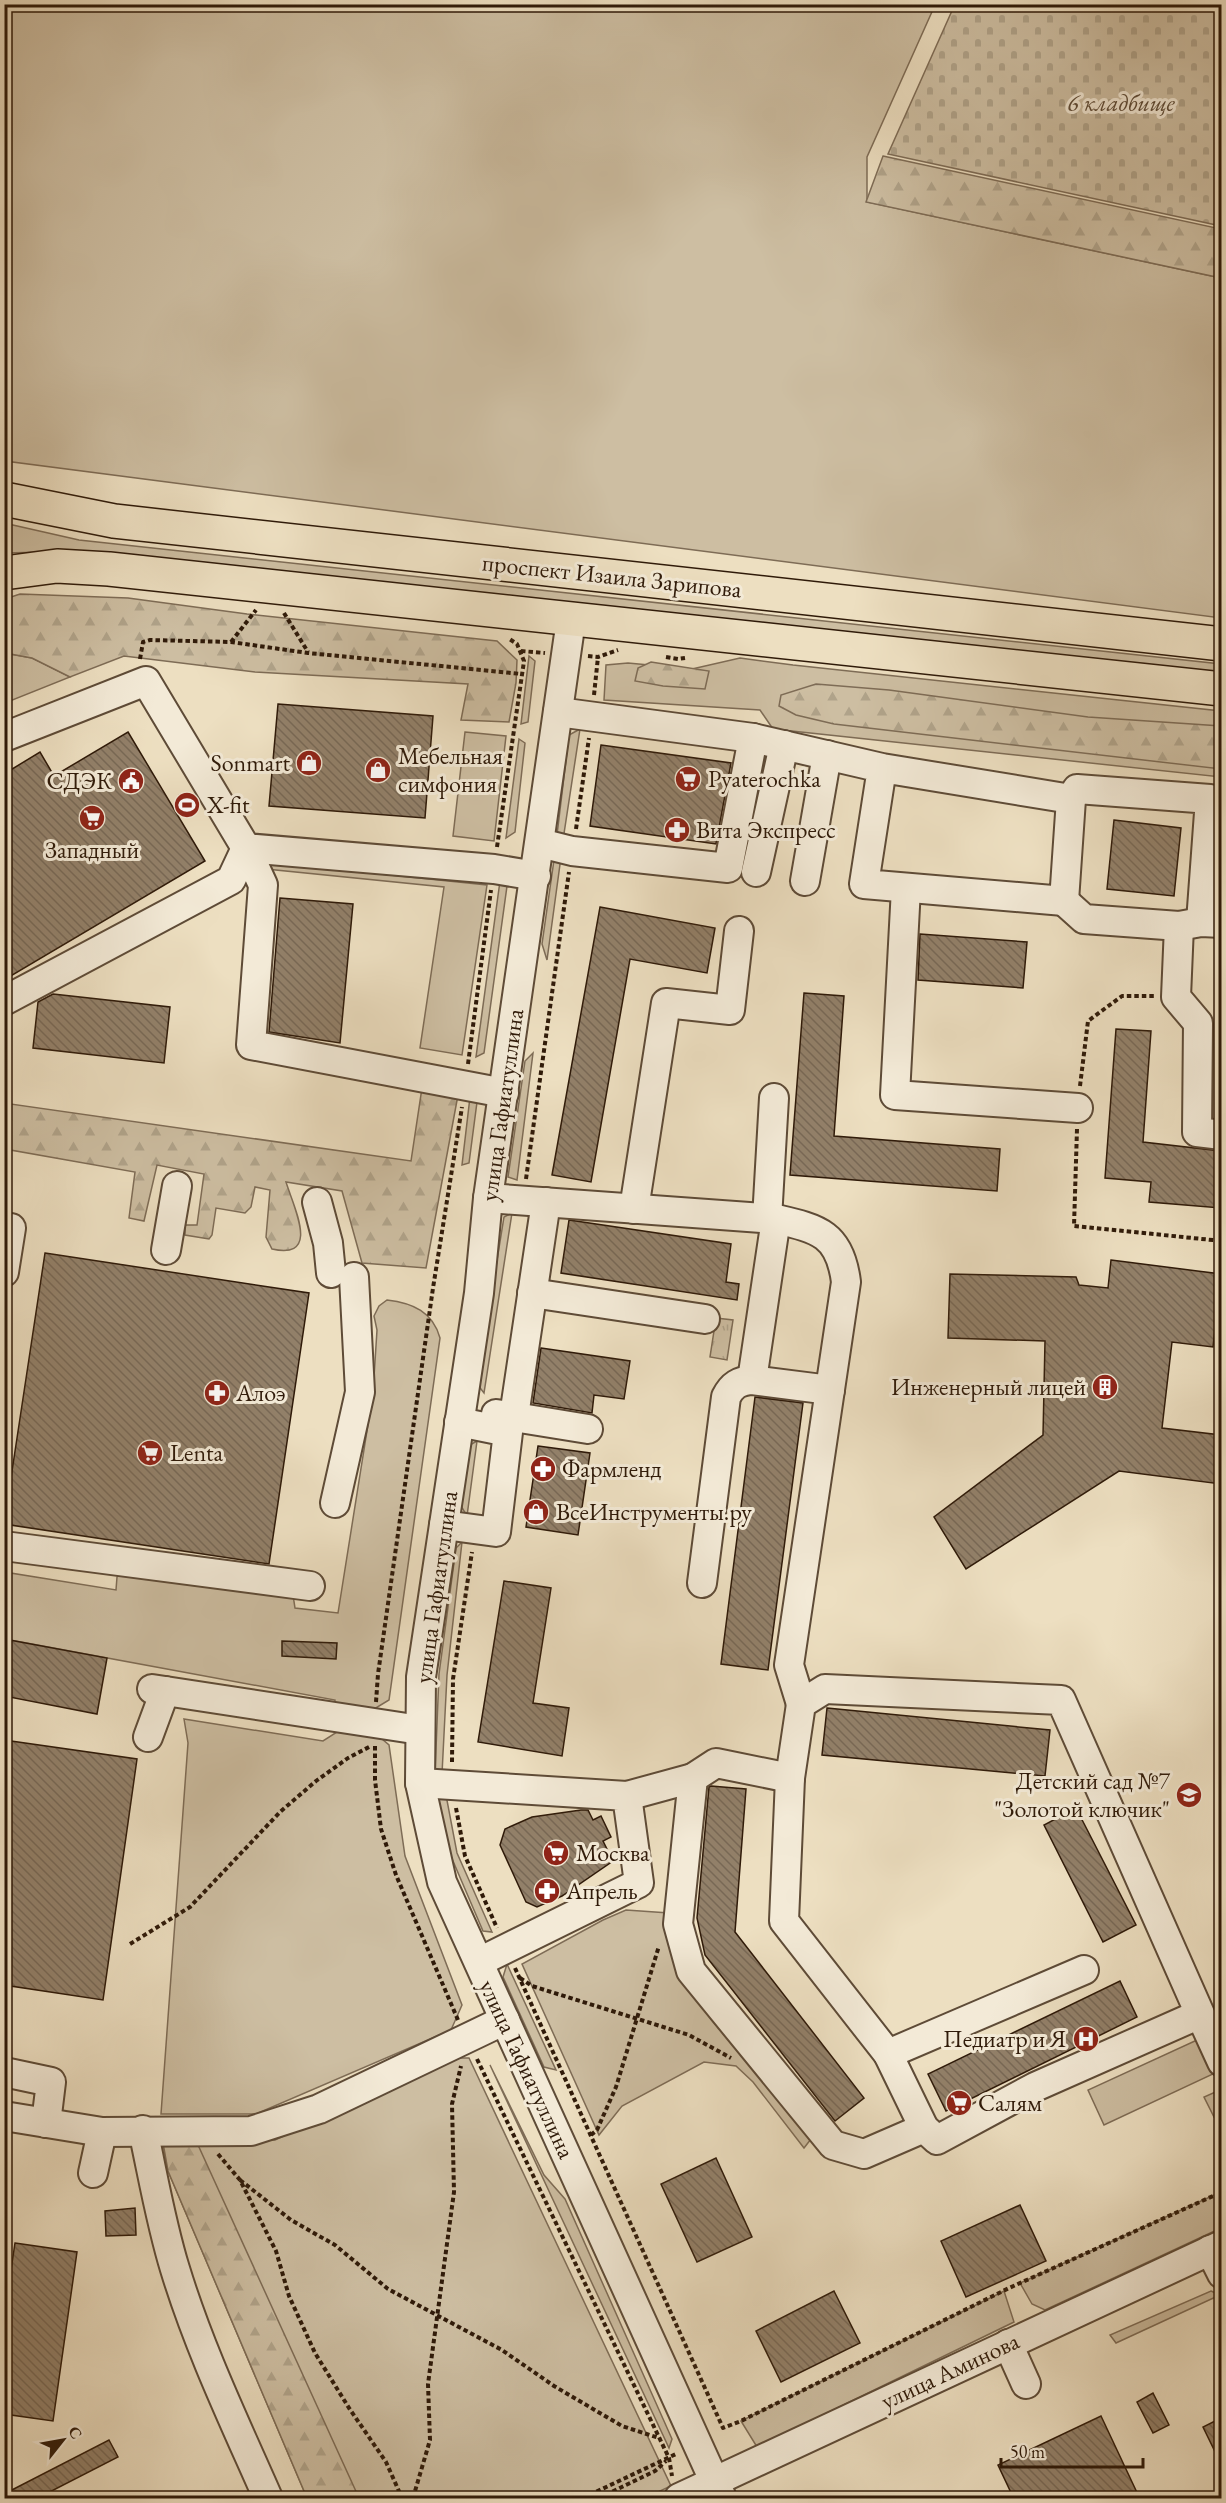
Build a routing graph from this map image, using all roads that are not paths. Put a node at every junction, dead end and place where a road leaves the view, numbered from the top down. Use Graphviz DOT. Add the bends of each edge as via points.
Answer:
graph roads {
  1 [pos="4,499"];
  2 [pos="4,573"];
  3 [pos="571,620"];
  4 [pos="1221,644"];
  5 [pos="1221,689"];
  6 [pos="558,712"];
  7 [pos="4,737"];
  8 [pos="753,738"];
  9 [pos="784,746"];
  10 [pos="827,755"];
  11 [pos="882,768"];
  12 [pos="1071,799"];
  13 [pos="540,843"];
  14 [pos="246,848"];
  15 [pos="756,872"];
  16 [pos="536,876"];
  17 [pos="805,881"];
  18 [pos="906,888"];
  19 [pos="1064,901"];
  20 [pos="1200,923"];
  21 [pos="739,931"];
  22 [pos="4,1001"];
  23 [pos="504,1093"];
  24 [pos="774,1098"];
  25 [pos="1078,1108"];
  26 [pos="1221,1135"];
  27 [pos="177,1186"];
  28 [pos="488,1198"];
  29 [pos="534,1201"];
  30 [pos="317,1203"];
  31 [pos="634,1209"];
  32 [pos="771,1219"];
  33 [pos="11,1228"];
  34 [pos="166,1250"];
  35 [pos="4,1272"];
  36 [pos="532,1293"];
  37 [pos="705,1319"];
  38 [pos="752,1380"];
  39 [pos="830,1390"];
  40 [pos="460,1415"];
  41 [pos="514,1416"];
  42 [pos="588,1429"];
  43 [pos="335,1503"];
  44 [pos="444,1525"];
  45 [pos="4,1546"];
  46 [pos="702,1583"];
  47 [pos="310,1586"];
  48 [pos="801,1704"];
  49 [pos="420,1730"];
  50 [pos="148,1737"];
  51 [pos="693,1778"];
  52 [pos="790,1778"];
  53 [pos="420,1783"];
  54 [pos="627,1796"];
  55 [pos="478,1962"];
  56 [pos="1084,1970"];
  57 [pos="1200,2014"];
  58 [pos="506,2020"];
  59 [pos="888,2054"];
  60 [pos="1221,2062"];
  61 [pos="4,2072"];
  62 [pos="4,2116"];
  63 [pos="46,2123"];
  64 [pos="924,2128"];
  65 [pos="142,2130"];
  66 [pos="102,2132"];
  67 [pos="93,2173"];
  68 [pos="1218,2256"];
  69 [pos="1008,2344"];
  70 [pos="1026,2384"];
  71 [pos="675,2487"];
  72 [pos="718,2490"];
  73 [pos="268,2499"];
  1 -- 4 [label="main road, проспект Изаила Зарипова" via="114,521"];
  2 -- 3 [label="main road, проспект Изаила Зарипова" via="57,566 109,569"];
  3 -- 5 [label="main road, проспект Изаила Зарипова"];
  3 -- 6 [label="street, улица Гафиатуллина"];
  6 -- 8 [label="street"];
  6 -- 13 [label="street, улица Гафиатуллина"];
  7 -- 14 [label="street" via="146,681"];
  8 -- 9 [label="street"];
  8 -- 13 [label="street" via="728,868 572,851"];
  9 -- 10 [label="street"];
  9 -- 15 [label="street"];
  10 -- 11 [label="street"];
  10 -- 17 [label="street"];
  11 -- 12 [label="street"];
  11 -- 18 [label="street" via="864,884"];
  12 -- 19 [label="street"];
  12 -- 20 [label="street" via="1077,789 1210,799"];
  13 -- 16 [label="street, улица Гафиатуллина"];
  14 -- 16 [label="street"];
  14 -- 22 [label="street" via="231,880"];
  14 -- 23 [label="street" via="263,885 251,1045"];
  16 -- 23 [label="street, улица Гафиатуллина"];
  18 -- 19 [label="street"];
  18 -- 25 [label="street" via="895,1095"];
  19 -- 20 [label="street" via="1084,919"];
  20 -- 26 [label="street" via="1176,997 1198,1023 1197,1132"];
  21 -- 31 [label="street" via="730,1010 666,1003"];
  23 -- 28 [label="street, улица Гафиатуллина"];
  24 -- 32 [label="street"];
  27 -- 34 [label="street"];
  28 -- 29 [label="street"];
  28 -- 40 [label="street, улица Гафиатуллина"];
  29 -- 31 [label="street"];
  29 -- 36 [label="street"];
  30 -- 43 [label="street" via="342,1275 360,1392"];
  31 -- 32 [label="street"];
  32 -- 38 [label="street"];
  32 -- 39 [label="street" via="820,1232 831,1242 844,1265 846,1282"];
  33 -- 35 [label="street"];
  36 -- 37 [label="street"];
  36 -- 41 [label="street"];
  38 -- 39 [label="street"];
  38 -- 46 [label="street" via="735,1385 726,1397"];
  39 -- 48 [label="street" via="789,1665"];
  40 -- 41 [label="street"];
  40 -- 44 [label="street, улица Гафиатуллина"];
  40 -- 44 [label="street" via="508,1431 496,1532"];
  41 -- 42 [label="street"];
  44 -- 49 [label="street, улица Гафиатуллина" via="421,1677"];
  45 -- 47 [label="street"];
  48 -- 52 [label="street"];
  48 -- 57 [label="street" via="825,1689 1060,1700"];
  49 -- 50 [label="street" via="375,1734 158,1690"];
  49 -- 53 [label="street, улица Гафиатуллина"];
  51 -- 52 [label="street" via="716,1763"];
  51 -- 54 [label="street"];
  51 -- 64 [label="street" via="678,1924 692,1971 833,2145 864,2154"];
  52 -- 59 [label="street" via="784,1921"];
  53 -- 54 [label="street"];
  53 -- 55 [label="street, улица Гафиатуллина" via="442,1882"];
  54 -- 55 [label="street" via="639,1883"];
  55 -- 58 [label="street, улица Гафиатуллина"];
  56 -- 59 [label="street"];
  57 -- 60 [label="street"];
  57 -- 64 [label="street" via="1035,2087 937,2140"];
  58 -- 65 [label="street" via="469,2044 319,2109 251,2131"];
  58 -- 72 [label="street, улица Гафиатуллина"];
  59 -- 64 [label="street"];
  61 -- 63 [label="street" via="51,2082"];
  62 -- 63 [label="street"];
  63 -- 66 [label="street"];
  65 -- 66 [label="street"];
  65 -- 73 [label="street" via="182,2291 207,2360"];
  66 -- 67 [label="street"];
  68 -- 69 [label="street, улица Аминова"];
  69 -- 70 [label="street"];
  69 -- 72 [label="street, улица Аминова"];
  71 -- 72 [label="street, улица Аминова"];
}
